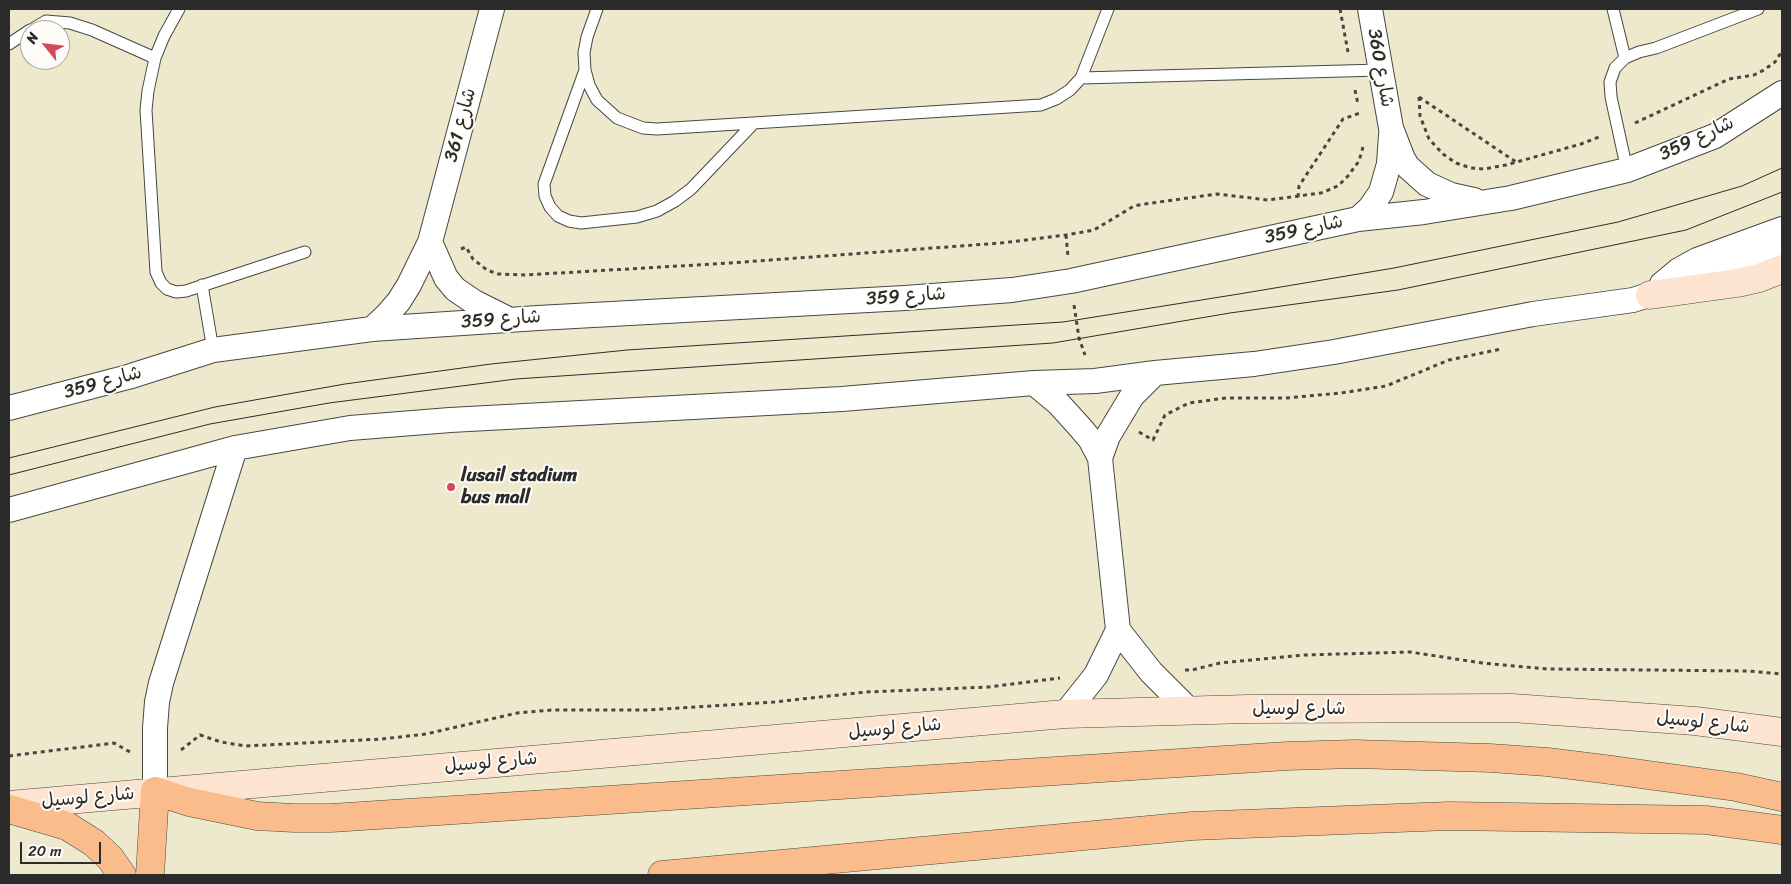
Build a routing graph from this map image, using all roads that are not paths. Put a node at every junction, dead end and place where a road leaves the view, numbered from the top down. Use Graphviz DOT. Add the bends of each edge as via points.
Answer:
graph roads {
  1 [pos="179,9"];
  2 [pos="492,9"];
  3 [pos="597,9"];
  4 [pos="1108,9"];
  5 [pos="1370,9"];
  6 [pos="1612,9"];
  7 [pos="1758,9"];
  8 [pos="70,23"];
  9 [pos="20,37"];
  10 [pos="9,44"];
  11 [pos="155,58"];
  12 [pos="1625,58"];
  13 [pos="585,70"];
  14 [pos="1381,70"];
  15 [pos="1081,78"];
  16 [pos="1782,93"];
  17 [pos="754,123"];
  18 [pos="1391,128"];
  19 [pos="1627,170"];
  20 [pos="1486,202"];
  21 [pos="1358,219"];
  22 [pos="1782,229"];
  23 [pos="430,242"];
  24 [pos="305,252"];
  25 [pos="1782,252"];
  26 [pos="1782,269"];
  27 [pos="202,285"];
  28 [pos="1650,295"];
  29 [pos="509,320"];
  30 [pos="372,329"];
  31 [pos="213,350"];
  32 [pos="1155,372"];
  33 [pos="1034,383"];
  34 [pos="9,408"];
  35 [pos="235,448"];
  36 [pos="1100,458"];
  37 [pos="9,510"];
  38 [pos="1118,630"];
  39 [pos="1189,710"];
  40 [pos="1065,714"];
  41 [pos="1782,732"];
  42 [pos="155,791"];
  43 [pos="1782,796"];
  44 [pos="9,805"];
  45 [pos="9,809"];
  46 [pos="1782,830"];
  47 [pos="122,875"];
  48 [pos="150,875"];
  49 [pos="662,875"];
  1 -- 11 [label="lane"];
  2 -- 23 [label="street, شارع 361"];
  3 -- 13 [label="lane" via="587,37"];
  4 -- 15 [label="lane"];
  5 -- 14 [label="street, شارع 360"];
  6 -- 12 [label="lane"];
  7 -- 12 [label="lane"];
  8 -- 11 [label="lane"];
  9 -- 10 [label="lane"];
  11 -- 27 [label="lane" via="146,110 156,272 161,283 176,292"];
  12 -- 19 [label="lane" via="1615,68 1610,82"];
  13 -- 17 [label="lane" via="597,100 617,118 630,124 657,129"];
  13 -- 17 [label="lane" via="544,184 550,207 569,222 637,217 675,202"];
  14 -- 15 [label="lane"];
  14 -- 18 [label="street, شارع 360"];
  15 -- 17 [label="lane" via="1070,90 1041,105"];
  16 -- 19 [label="street, شارع 359" via="1715,136"];
  18 -- 20 [label="street, شارع 360" via="1408,167 1428,184 1451,195"];
  18 -- 21 [label="street, شارع 360" via="1389,164 1381,192"];
  19 -- 20 [label="street, شارع 359"];
  20 -- 21 [label="street, شارع 359"];
  21 -- 29 [label="street, شارع 359" via="1071,281 1012,290"];
  22 -- 28 [label="street" via="1691,264"];
  23 -- 29 [label="street" via="446,278 455,288"];
  23 -- 30 [label="street, شارع 361" via="399,301"];
  24 -- 27 [label="lane"];
  25 -- 28 [label="street"];
  26 -- 28 [label="street" via="1736,283"];
  27 -- 31 [label="lane"];
  28 -- 32 [label="street" via="1254,364"];
  29 -- 30 [label="street, شارع 359"];
  30 -- 31 [label="street, شارع 359"];
  31 -- 34 [label="street, شارع 359" via="128,377"];
  32 -- 33 [label="street" via="1095,381"];
  32 -- 36 [label="street" via="1132,396 1116,421"];
  33 -- 35 [label="street" via="842,399 350,428"];
  33 -- 36 [label="street" via="1078,425"];
  35 -- 37 [label="street"];
  35 -- 42 [label="street" via="161,683 157,702"];
  36 -- 38 [label="street"];
  38 -- 39 [label="street" via="1150,672"];
  38 -- 40 [label="street" via="1096,675"];
  39 -- 40 [label="street, شارع لوسيل"];
  39 -- 41 [label="street, شارع لوسيل" via="1512,708 1695,721"];
  40 -- 42 [label="street, شارع لوسيل"];
  42 -- 43 [label="highway" via="188,802 257,816 332,818 1287,756 1365,754 1547,762"];
  42 -- 44 [label="street, شارع لوسيل"];
  42 -- 48 [label="highway"];
  45 -- 47 [label="highway" via="67,826 94,843"];
  46 -- 49 [label="highway" via="1706,820 1449,816 1192,826"];
}
